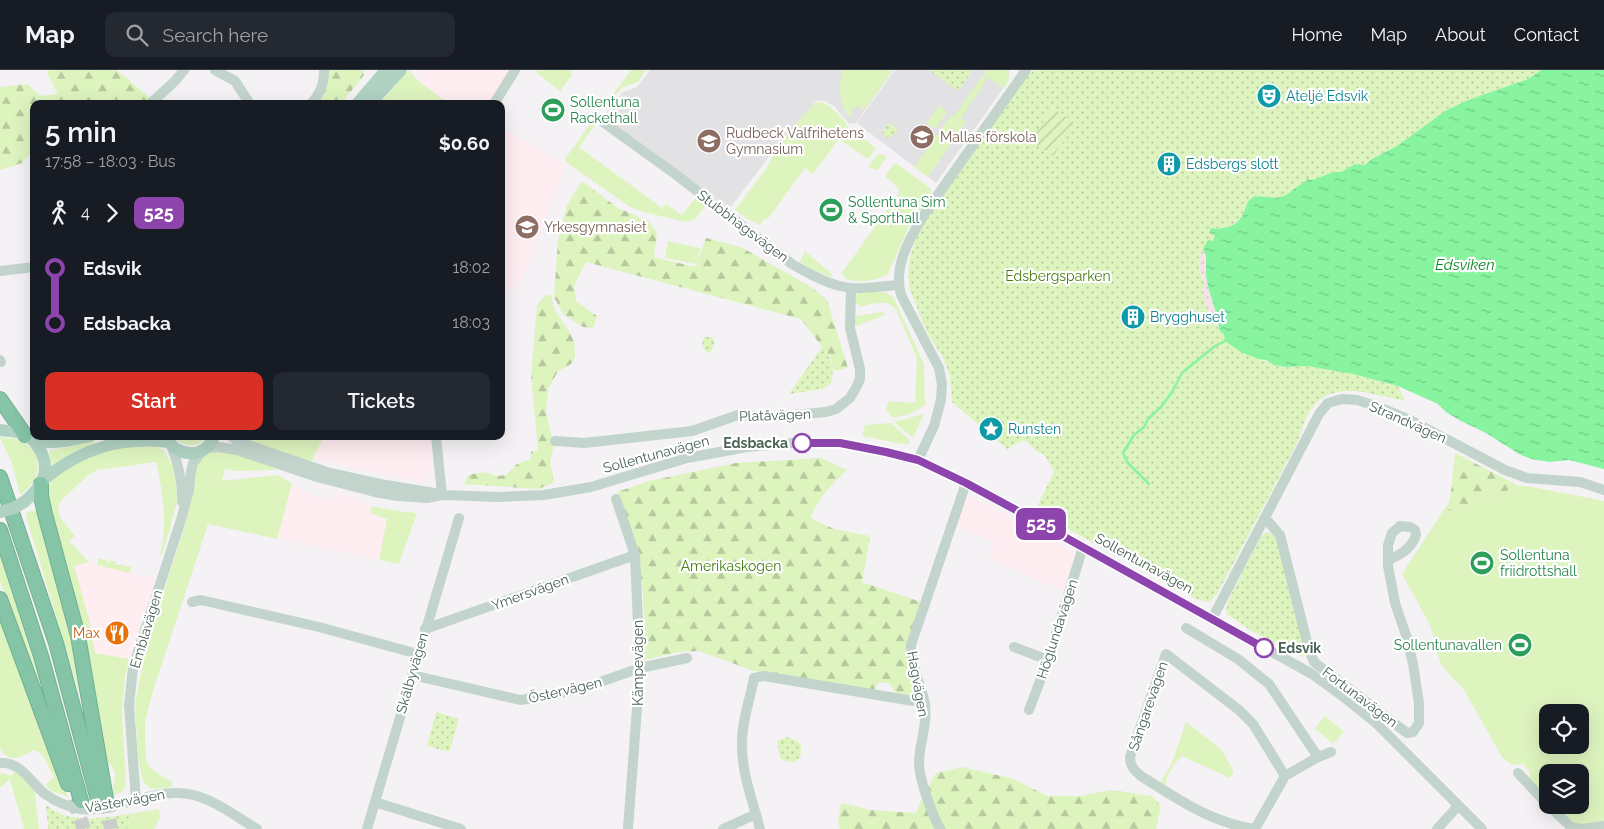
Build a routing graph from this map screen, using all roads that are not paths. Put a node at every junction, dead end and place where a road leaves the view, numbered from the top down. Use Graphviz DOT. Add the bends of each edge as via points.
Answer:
graph roads {
  1 [pos="184,70"];
  2 [pos="215,70"];
  3 [pos="324,70"];
  4 [pos="380,70"];
  5 [pos="386,70"];
  6 [pos="396,70"];
  7 [pos="401,70"];
  8 [pos="515,70"];
  9 [pos="1026,70"];
  10 [pos="387,86"];
  11 [pos="154,100"];
  12 [pos="247,100"];
  13 [pos="314,100"];
  14 [pos="364,100"];
  15 [pos="364,100"];
  16 [pos="366,100"];
  17 [pos="496,100"];
  18 [pos="603,122"];
  19 [pos="30,268"];
  20 [pos="0,272"];
  21 [pos="898,285"];
  22 [pos="851,288"];
  23 [pos="0,399"];
  24 [pos="0,430"];
  25 [pos="27,436"];
  26 [pos="30,437"];
  27 [pos="30,439"];
  28 [pos="32,440"];
  29 [pos="36,440"];
  30 [pos="68,440"];
  31 [pos="211,440"];
  32 [pos="236,440"];
  33 [pos="436,440"];
  34 [pos="168,441"];
  35 [pos="555,441"];
  36 [pos="205,450"];
  37 [pos="918,460"];
  38 [pos="0,477"];
  39 [pos="42,482"];
  40 [pos="966,483"];
  41 [pos="1604,490"];
  42 [pos="442,495"];
  43 [pos="616,500"];
  44 [pos="0,512"];
  45 [pos="459,518"];
  46 [pos="1265,518"];
  47 [pos="180,520"];
  48 [pos="0,530"];
  49 [pos="1083,547"];
  50 [pos="635,554"];
  51 [pos="1388,560"];
  52 [pos="0,599"];
  53 [pos="192,602"];
  54 [pos="1212,619"];
  55 [pos="1186,628"];
  56 [pos="425,629"];
  57 [pos="1014,648"];
  58 [pos="418,654"];
  59 [pos="687,658"];
  60 [pos="1048,660"];
  61 [pos="640,668"];
  62 [pos="412,675"];
  63 [pos="924,703"];
  64 [pos="1029,710"];
  65 [pos="1330,752"];
  66 [pos="1318,757"];
  67 [pos="0,763"];
  68 [pos="1518,773"];
  69 [pos="1284,776"];
  70 [pos="1539,795"];
  71 [pos="136,800"];
  72 [pos="375,802"];
  73 [pos="1458,806"];
  74 [pos="756,814"];
  75 [pos="1557,814"];
  76 [pos="1601,826"];
  77 [pos="256,829"];
  78 [pos="367,829"];
  79 [pos="461,829"];
  80 [pos="628,829"];
  81 [pos="723,829"];
  82 [pos="760,829"];
  83 [pos="940,829"];
  84 [pos="1255,829"];
  85 [pos="1437,829"];
  86 [pos="1482,829"];
  87 [pos="1581,829"];
  1 -- 11 [label="street"];
  2 -- 12 [label="street" via="235,82"];
  3 -- 13 [label="street" via="322,87"];
  4 -- 14 [label="street"];
  5 -- 15 [label="main road"];
  6 -- 10 [label="main road"];
  7 -- 10 [label="main road"];
  8 -- 17 [label="street"];
  9 -- 21 [label="street" via="910,238 902,258"];
  10 -- 16 [label="main road"];
  18 -- 22 [label="street, Stubbhagsvägen" via="792,264 826,281"];
  19 -- 20 [label="street"];
  21 -- 22 [label="street, Stubbhagsvägen"];
  21 -- 37 [label="street" via="906,308 940,368 942,384 934,426"];
  22 -- 35 [label="street, Platåvägen" via="850,328 860,379 854,392 836,409 772,417 738,415 692,431 584,443"];
  23 -- 25 [label="highway"];
  24 -- 25 [label="main road"];
  25 -- 26 [label="main road"];
  25 -- 27 [label="main road"];
  28 -- 39 [label="main road" via="43,454"];
  29 -- 30 [label="main road" via="51,443"];
  31 -- 36 [label="main road"];
  32 -- 42 [label="street, Sollentunavägen" via="330,473"];
  33 -- 42 [label="street"];
  34 -- 36 [label="main road" via="179,452 187,454"];
  34 -- 39 [label="main road" via="148,440 95,448 58,467"];
  34 -- 47 [label="street, Emblavägen" via="181,479"];
  36 -- 42 [label="street, Sollentunavägen" via="219,447 237,450 316,477 375,492 427,498"];
  36 -- 47 [label="street, Emblavägen" via="193,463"];
  37 -- 40 [label="street, Sollentunavägen"];
  37 -- 42 [label="street, Sollentunavägen" via="840,443 792,443 687,458 591,487 544,495"];
  38 -- 39 [label="highway" via="56,643 102,799 78,636 45,514"];
  39 -- 44 [label="main road, bridge" via="24,502"];
  40 -- 49 [label="street, Sollentunavägen"];
  40 -- 63 [label="street, Hagvägen" via="911,645"];
  41 -- 46 [label="street, Strandvägen" via="1580,482 1527,478 1512,473 1386,410 1357,400 1342,399 1328,403 1319,414"];
  43 -- 50 [label="street, Kämpevägen"];
  45 -- 56 [label="street, Skälbyvägen"];
  46 -- 51 [label="street, Fortunavägen" via="1280,535 1314,662 1407,733 1413,732 1419,722 1419,703 1413,664 1394,603"];
  46 -- 54 [label="street, Strandvägen"];
  47 -- 71 [label="street, Emblavägen" via="133,667 128,706"];
  48 -- 52 [label="highway" via="41,656 77,800"];
  49 -- 54 [label="street, Sollentunavägen"];
  49 -- 60 [label="street, Höglundavägen"];
  50 -- 56 [label="street, Ymersvägen"];
  50 -- 61 [label="street, Kämpevägen"];
  53 -- 58 [label="street" via="201,600 319,627"];
  54 -- 73 [label="street, Sollentunavägen" via="1312,674 1345,698 1375,722"];
  55 -- 66 [label="street" via="1238,659 1269,684"];
  56 -- 58 [label="street, Skälbyvägen"];
  57 -- 60 [label="street"];
  58 -- 62 [label="street, Skälbyvägen"];
  59 -- 61 [label="street, Östervägen"];
  60 -- 64 [label="street, Höglundavägen"];
  61 -- 62 [label="street, Östervägen" via="586,687 520,700"];
  61 -- 80 [label="street, Kämpevägen"];
  62 -- 72 [label="street, Skälbyvägen"];
  63 -- 74 [label="street" via="764,676 754,678 741,745"];
  63 -- 83 [label="street, Hagvägen" via="926,718 919,763 922,782"];
  65 -- 66 [label="street"];
  66 -- 69 [label="street"];
  67 -- 71 [label="street, Västervägen" via="18,767 45,794 79,809"];
  68 -- 70 [label="street"];
  69 -- 84 [label="street"];
  69 -- 84 [label="street, Sångarevägen" via="1253,724 1166,654 1130,764 1141,776 1188,806 1241,827"];
  71 -- 77 [label="street, Västervägen" via="176,792 192,795 209,800"];
  72 -- 78 [label="street, Skälbyvägen"];
  72 -- 79 [label="street"];
  73 -- 85 [label="street"];
  73 -- 86 [label="street, Sollentunavägen"];
  74 -- 81 [label="street"];
  74 -- 82 [label="street"];
  75 -- 87 [label="street" via="1571,827"];
  76 -- 87 [label="street"];
}
